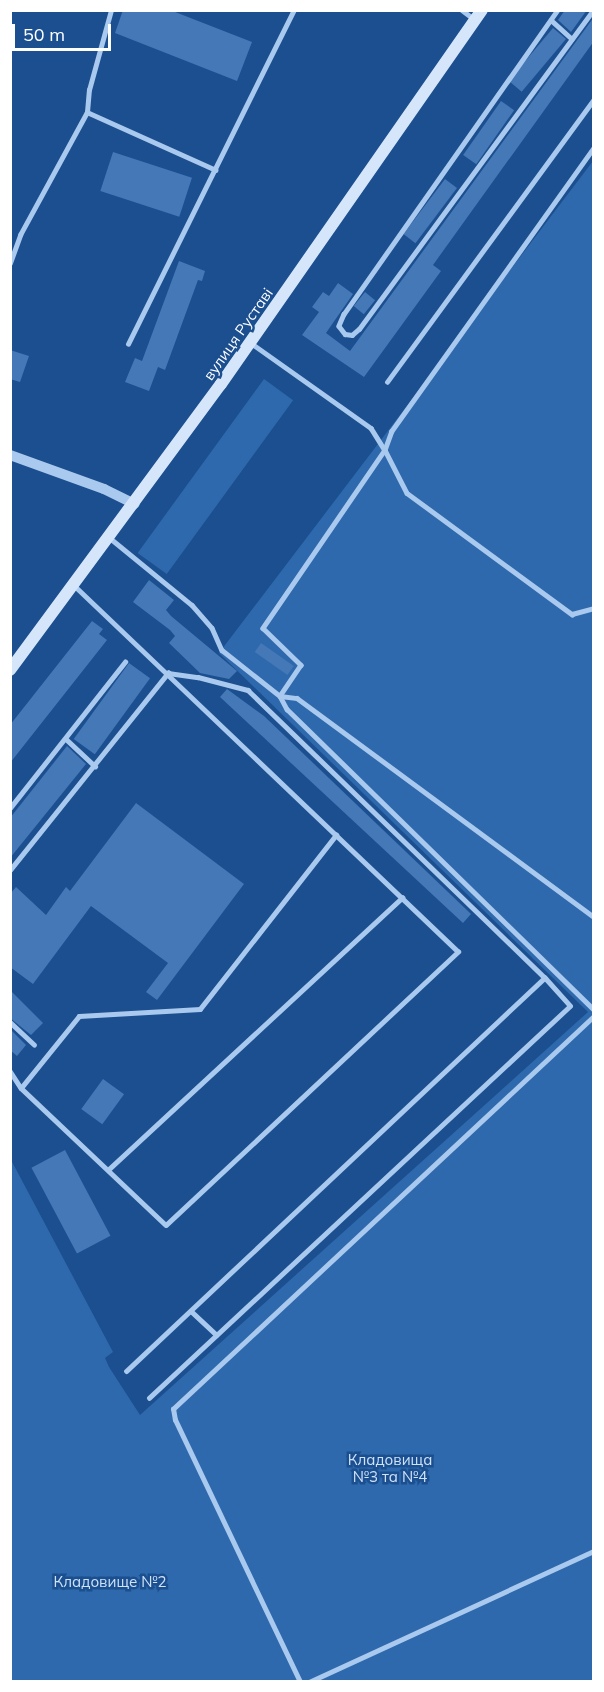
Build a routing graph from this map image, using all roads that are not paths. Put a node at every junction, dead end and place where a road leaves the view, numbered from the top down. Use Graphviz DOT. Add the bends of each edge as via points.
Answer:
graph roads {
  1 [pos="111,10"];
  2 [pos="294,10"];
  3 [pos="462,10"];
  4 [pos="558,10"];
  5 [pos="593,10"];
  6 [pos="479,15"];
  7 [pos="551,20"];
  8 [pos="572,39"];
  9 [pos="594,99"];
  10 [pos="87,112"];
  11 [pos="594,148"];
  12 [pos="216,170"];
  13 [pos="10,263"];
  14 [pos="250,343"];
  15 [pos="128,344"];
  16 [pos="387,382"];
  17 [pos="385,450"];
  18 [pos="10,455"];
  19 [pos="135,504"];
  20 [pos="110,537"];
  21 [pos="74,586"];
  22 [pos="594,608"];
  23 [pos="125,662"];
  24 [pos="10,670"];
  25 [pos="168,673"];
  26 [pos="280,696"];
  27 [pos="66,739"];
  28 [pos="95,766"];
  29 [pos="10,808"];
  30 [pos="336,836"];
  31 [pos="10,870"];
  32 [pos="402,898"];
  33 [pos="594,917"];
  34 [pos="545,978"];
  35 [pos="594,1010"];
  36 [pos="594,1016"];
  37 [pos="10,1022"];
  38 [pos="34,1044"];
  39 [pos="10,1071"];
  40 [pos="21,1088"];
  41 [pos="108,1170"];
  42 [pos="191,1311"];
  43 [pos="217,1335"];
  44 [pos="127,1371"];
  45 [pos="149,1398"];
  46 [pos="594,1551"];
  47 [pos="300,1682"];
  48 [pos="309,1682"];
  1 -- 10 [label="lane" via="88,90"];
  2 -- 12 [label="lane"];
  3 -- 6 [label="lane"];
  4 -- 7 [label="lane"];
  5 -- 8 [label="lane"];
  6 -- 14 [label="main road, вулиця Руставі"];
  7 -- 8 [label="lane"];
  7 -- 8 [label="lane" via="344,314 339,326 345,334 352,335 359,329"];
  9 -- 16 [label="lane"];
  10 -- 12 [label="lane"];
  10 -- 13 [label="lane" via="20,235"];
  11 -- 17 [label="lane" via="392,431"];
  12 -- 15 [label="lane"];
  14 -- 17 [label="lane" via="371,428"];
  14 -- 19 [label="main road, вулиця Руставі"];
  17 -- 22 [label="lane" via="407,493 572,614"];
  17 -- 26 [label="lane" via="263,628 301,665"];
  18 -- 19 [label="street"];
  19 -- 20 [label="main road, вулиця Руставі"];
  20 -- 21 [label="main road, вулиця Руставі"];
  20 -- 26 [label="lane" via="192,605 212,628 222,650"];
  21 -- 24 [label="main road, вулиця Руставі"];
  21 -- 25 [label="lane"];
  23 -- 27 [label="lane"];
  25 -- 28 [label="lane"];
  25 -- 30 [label="lane"];
  25 -- 34 [label="lane" via="248,690"];
  26 -- 33 [label="lane" via="297,698"];
  26 -- 35 [label="lane" via="287,709"];
  27 -- 28 [label="lane"];
  27 -- 29 [label="lane"];
  28 -- 31 [label="lane"];
  30 -- 32 [label="lane"];
  30 -- 40 [label="lane" via="200,1009 79,1016"];
  32 -- 41 [label="lane"];
  32 -- 41 [label="lane" via="458,952 175,1217 166,1225"];
  34 -- 42 [label="lane"];
  34 -- 43 [label="lane" via="570,1006"];
  36 -- 47 [label="lane" via="173,1409"];
  37 -- 38 [label="lane"];
  39 -- 40 [label="lane"];
  40 -- 41 [label="lane"];
  42 -- 43 [label="lane"];
  42 -- 44 [label="lane"];
  43 -- 45 [label="lane"];
  46 -- 48 [label="lane"];
}
